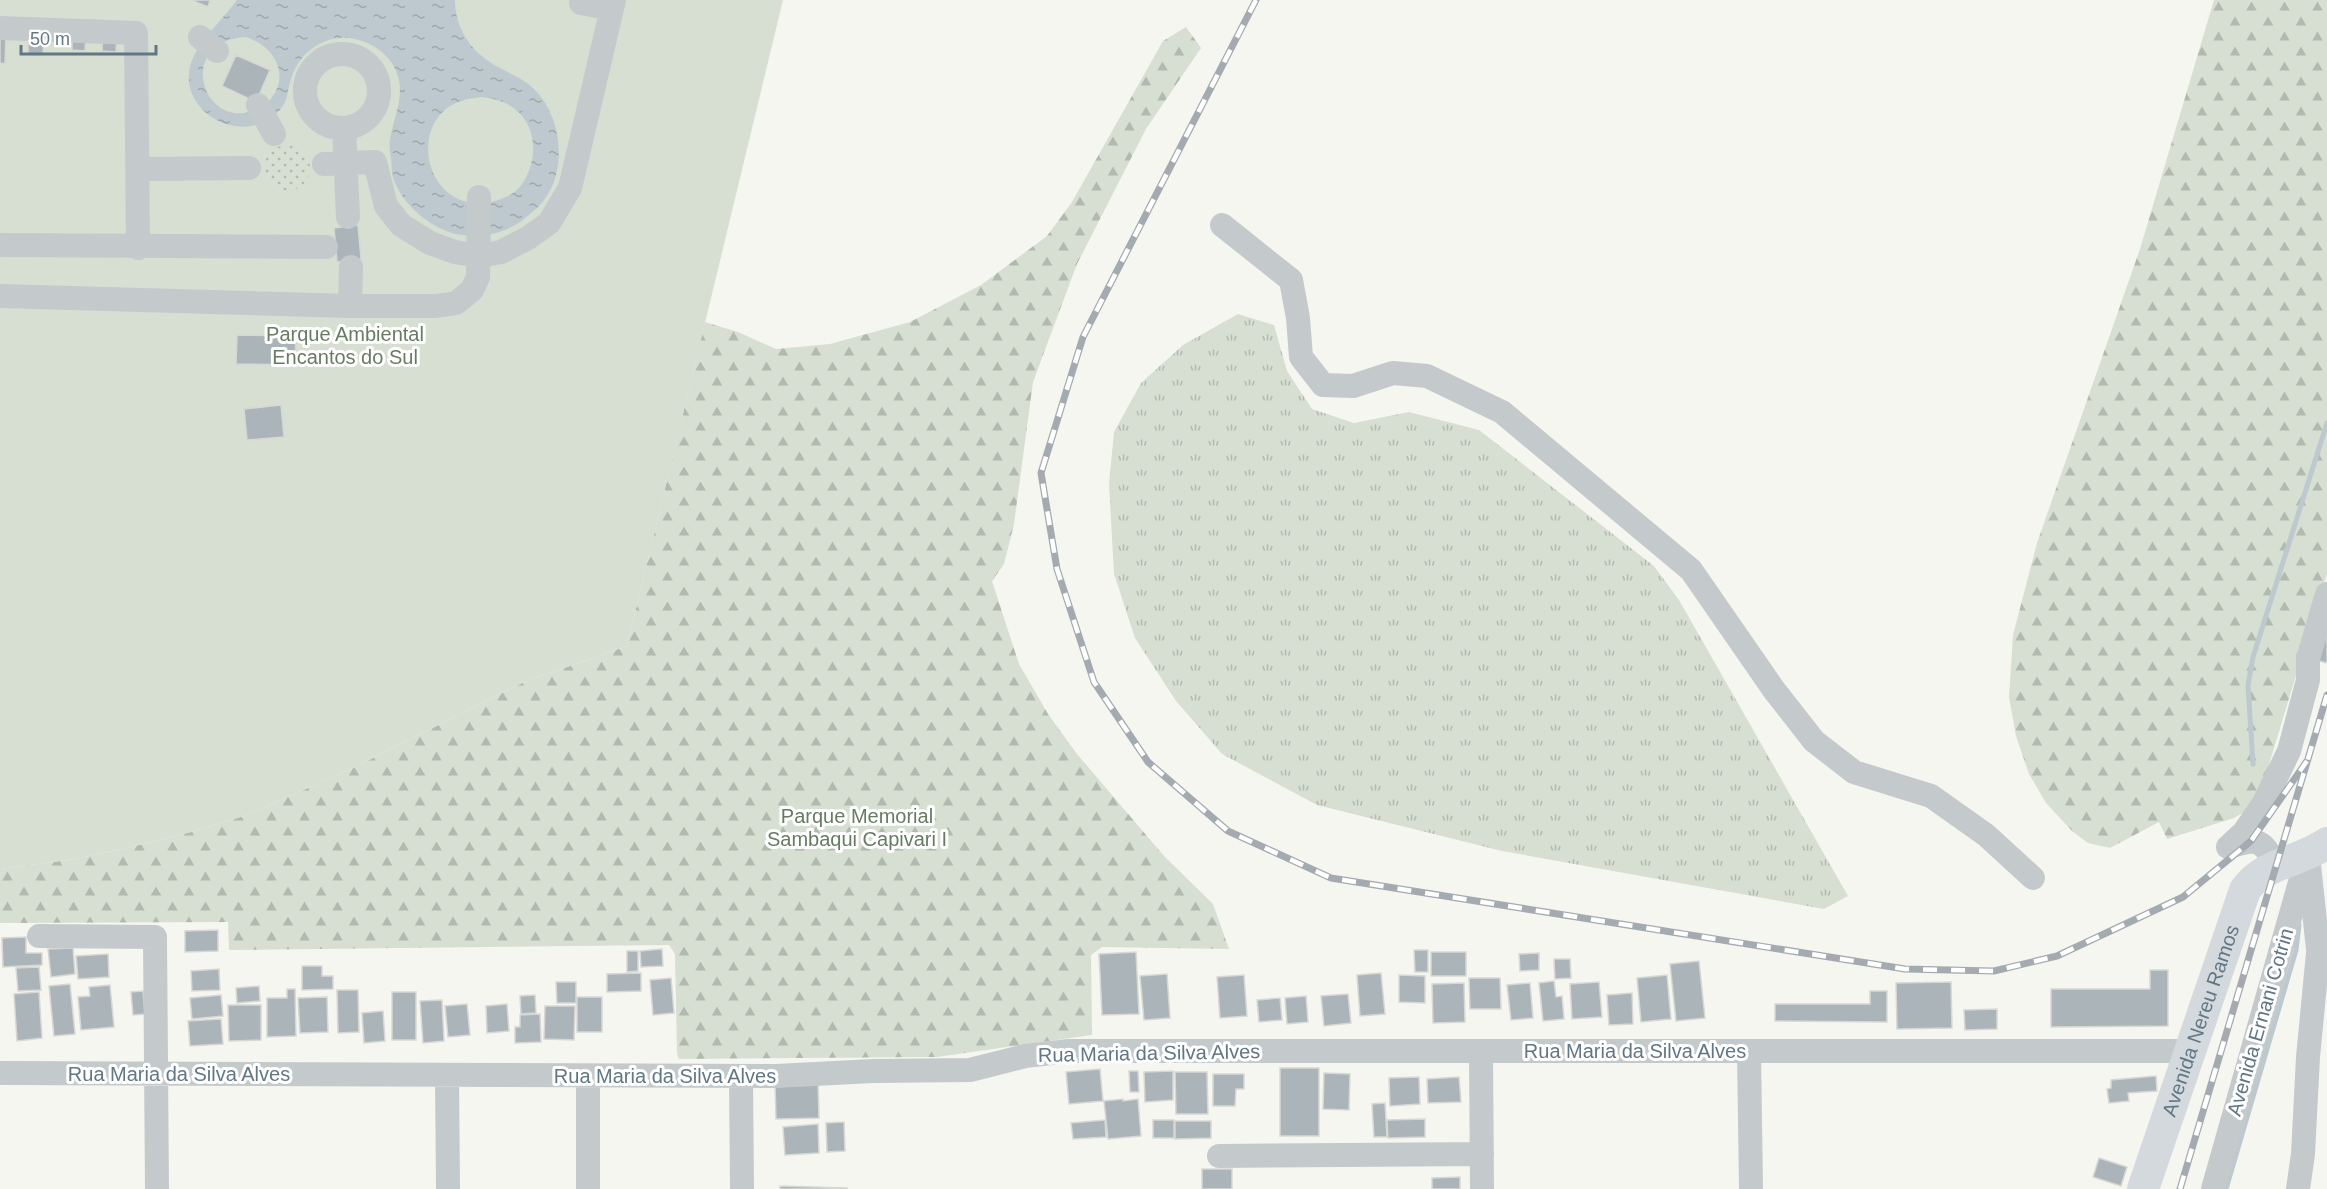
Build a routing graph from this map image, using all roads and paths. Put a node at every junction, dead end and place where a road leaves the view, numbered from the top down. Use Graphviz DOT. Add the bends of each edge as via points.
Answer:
graph roads {
  1 [pos="581,3"];
  2 [pos="613,5"];
  3 [pos="0,28"];
  4 [pos="344,128"];
  5 [pos="335,164"];
  6 [pos="249,168"];
  7 [pos="138,169"];
  8 [pos="479,197"];
  9 [pos="348,218"];
  10 [pos="1222,225"];
  11 [pos="0,245"];
  12 [pos="326,247"];
  13 [pos="138,248"];
  14 [pos="479,249"];
  15 [pos="351,267"];
  16 [pos="0,296"];
  17 [pos="350,306"];
  18 [pos="2327,594"];
  19 [pos="2317,849"];
  20 [pos="2276,866"];
  21 [pos="2033,878"];
  22 [pos="39,936"];
  23 [pos="2318,952"];
  24 [pos="2327,1022"];
  25 [pos="1481,1051"];
  26 [pos="1749,1051"];
  27 [pos="2192,1051"];
  28 [pos="0,1073"];
  29 [pos="156,1074"];
  30 [pos="447,1075"];
  31 [pos="588,1076"];
  32 [pos="741,1076"];
  33 [pos="1482,1154"];
  34 [pos="1219,1156"];
  35 [pos="157,1189"];
  36 [pos="448,1189"];
  37 [pos="588,1189"];
  38 [pos="742,1189"];
  39 [pos="1482,1189"];
  40 [pos="1751,1189"];
  41 [pos="2143,1189"];
  42 [pos="2213,1189"];
  43 [pos="2298,1189"];
  1 -- 2 [label="street"];
  2 -- 14 [label="street" via="570,188 549,223 528,238 501,252"];
  3 -- 7 [label="street" via="136,33"];
  4 -- 5 [label="street"];
  5 -- 9 [label="street"];
  5 -- 14 [label="street" via="375,162 386,206 401,225 430,243 455,252"];
  6 -- 7 [label="street" via="201,175"];
  7 -- 13 [label="street"];
  8 -- 14 [label="street"];
  10 -- 21 [label="street" via="1291,280 1301,357 1323,385 1353,386 1393,373 1427,376 1502,412 1691,570 1814,741 1854,772 1930,796 1986,835"];
  11 -- 13 [label="street"];
  12 -- 13 [label="street" via="202,242"];
  14 -- 17 [label="street" via="478,277 472,290 456,303"];
  15 -- 17 [label="street"];
  16 -- 17 [label="street"];
  18 -- 20 [label="street" via="2308,659 2308,680 2289,752 2264,803 2228,847 2258,842"];
  19 -- 20 [label="main road, Avenida Nereu Ramos"];
  19 -- 23 [label="street"];
  19 -- 42 [label="street, Avenida Ernani Cotrin"];
  20 -- 27 [label="main road, Avenida Nereu Ramos" via="2259,874 2245,890"];
  22 -- 29 [label="street" via="155,938"];
  23 -- 24 [label="street"];
  23 -- 43 [label="street"];
  25 -- 26 [label="street, Rua Maria da Silva Alves"];
  25 -- 32 [label="street, Rua Maria da Silva Alves" via="1069,1051 1025,1056 970,1070"];
  25 -- 33 [label="street"];
  26 -- 27 [label="street, Rua Maria da Silva Alves"];
  26 -- 40 [label="street"];
  27 -- 41 [label="main road, Avenida Nereu Ramos"];
  28 -- 29 [label="street, Rua Maria da Silva Alves"];
  29 -- 30 [label="street, Rua Maria da Silva Alves"];
  29 -- 35 [label="street"];
  30 -- 31 [label="street, Rua Maria da Silva Alves"];
  30 -- 36 [label="street"];
  31 -- 32 [label="street, Rua Maria da Silva Alves"];
  31 -- 37 [label="street"];
  32 -- 38 [label="street"];
  33 -- 34 [label="street"];
  33 -- 39 [label="street"];
}
